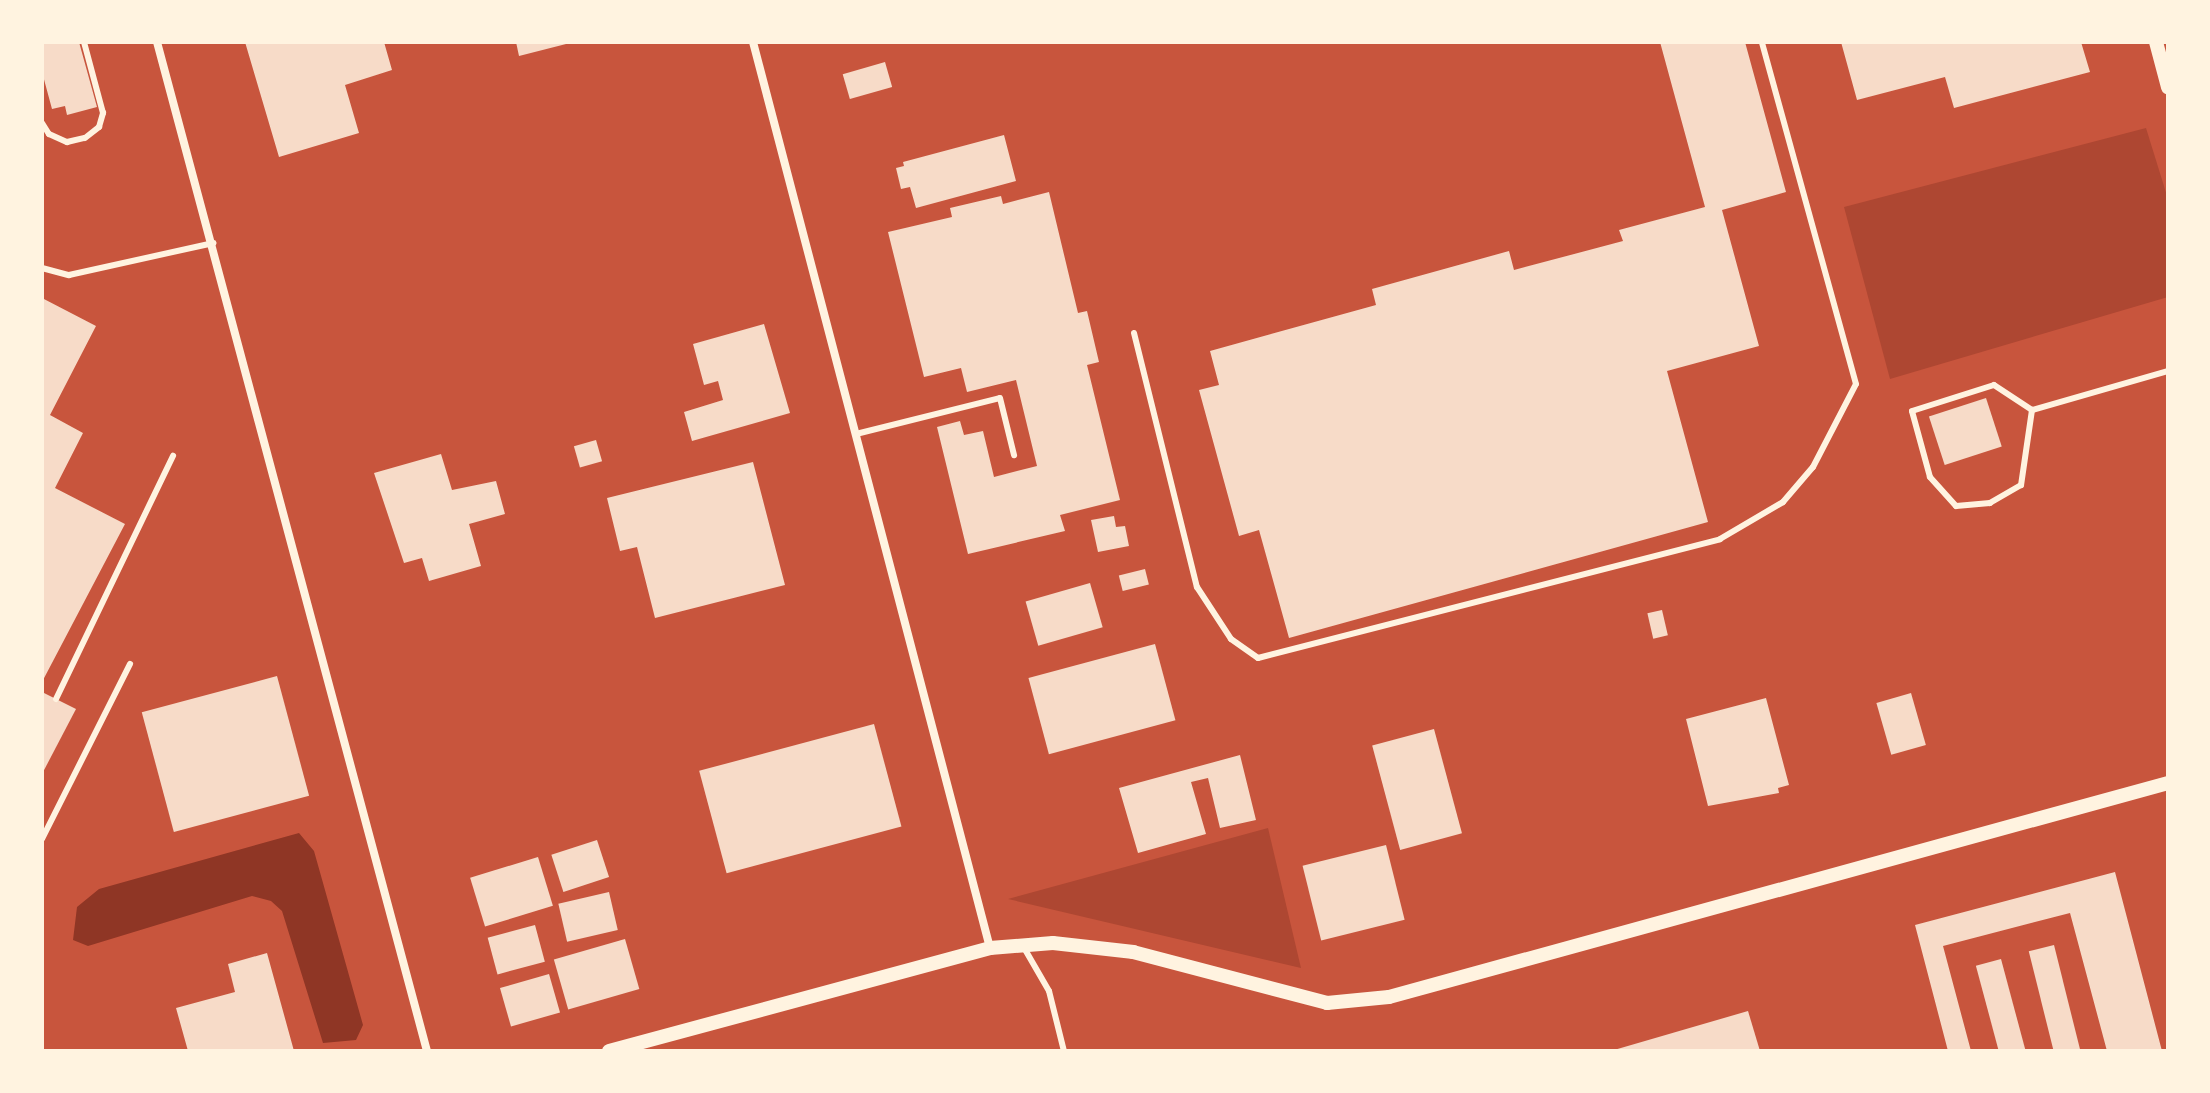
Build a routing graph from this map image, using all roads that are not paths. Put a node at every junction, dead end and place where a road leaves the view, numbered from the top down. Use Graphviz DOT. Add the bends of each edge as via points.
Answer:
graph roads {
  1 [pos="84,42"];
  2 [pos="157,42"];
  3 [pos="753,42"];
  4 [pos="1762,42"];
  5 [pos="2156,42"];
  6 [pos="2168,87"];
  7 [pos="42,123"];
  8 [pos="213,243"];
  9 [pos="42,268"];
  10 [pos="1134,333"];
  11 [pos="2168,371"];
  12 [pos="2032,410"];
  13 [pos="856,434"];
  14 [pos="1014,455"];
  15 [pos="173,456"];
  16 [pos="130,664"];
  17 [pos="56,699"];
  18 [pos="2168,783"];
  19 [pos="42,839"];
  20 [pos="1023,946"];
  21 [pos="990,948"];
  22 [pos="427,1051"];
  23 [pos="609,1051"];
  24 [pos="1064,1051"];
  1 -- 7 [label="lane" via="103,113 99,127 85,138 67,142 49,134"];
  2 -- 8 [label="street"];
  3 -- 13 [label="street"];
  4 -- 10 [label="lane" via="1856,384 1813,467 1783,502 1720,539 1258,658 1231,639 1197,587"];
  5 -- 6 [label="street"];
  8 -- 9 [label="lane" via="69,275"];
  8 -- 22 [label="street"];
  11 -- 12 [label="lane"];
  12 -- 12 [label="lane" via="1994,385 1912,411 1930,477 1956,506 1990,503 2021,485"];
  13 -- 14 [label="lane" via="1000,398"];
  13 -- 21 [label="street"];
  15 -- 17 [label="lane"];
  16 -- 19 [label="lane"];
  18 -- 20 [label="street" via="1389,997 1327,1003 1133,952 1053,943"];
  20 -- 21 [label="street"];
  20 -- 24 [label="lane" via="1049,991"];
  21 -- 23 [label="street"];
}
